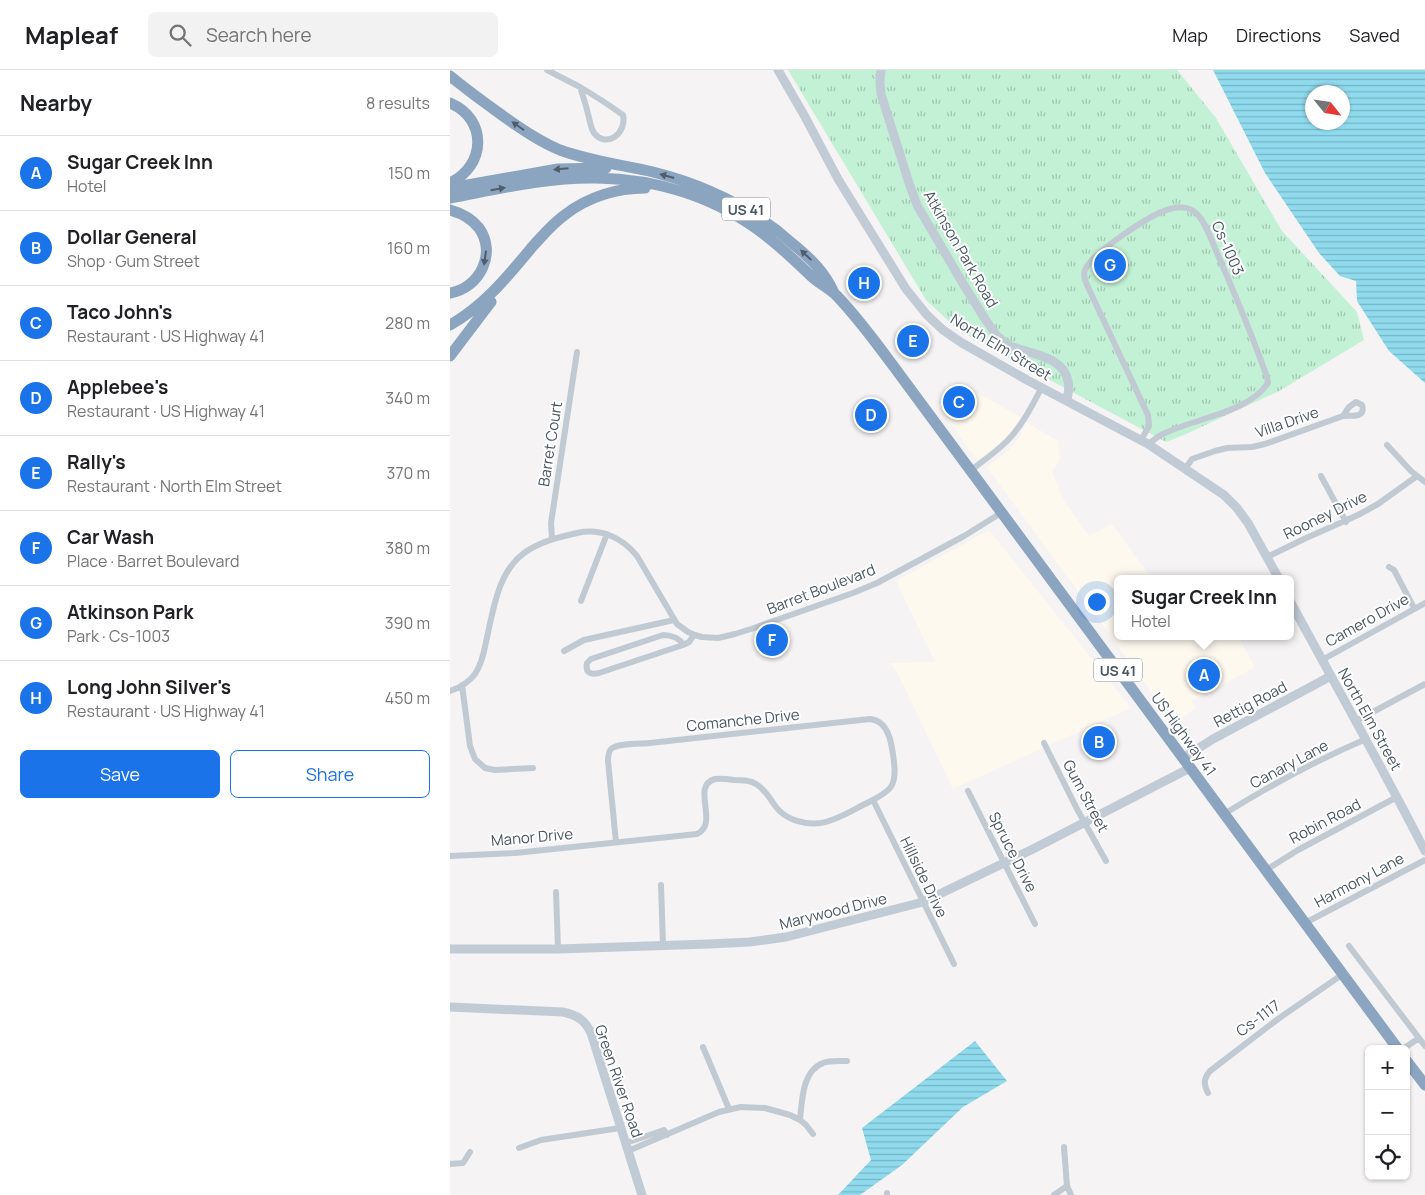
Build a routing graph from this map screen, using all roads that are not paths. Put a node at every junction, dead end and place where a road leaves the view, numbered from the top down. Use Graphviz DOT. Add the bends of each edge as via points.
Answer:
graph roads {
  1 [pos="548,70"];
  2 [pos="778,70"];
  3 [pos="881,70"];
  4 [pos="450,76"];
  5 [pos="580,87"];
  6 [pos="450,103"];
  7 [pos="628,168"];
  8 [pos="450,183"];
  9 [pos="450,188"];
  10 [pos="674,188"];
  11 [pos="450,198"];
  12 [pos="450,210"];
  13 [pos="534,246"];
  14 [pos="450,293"];
  15 [pos="835,294"];
  16 [pos="450,325"];
  17 [pos="577,352"];
  18 [pos="450,356"];
  19 [pos="1042,388"];
  20 [pos="1067,400"];
  21 [pos="1343,416"];
  22 [pos="1145,442"];
  23 [pos="1387,445"];
  24 [pos="1185,469"];
  25 [pos="970,470"];
  26 [pos="1321,476"];
  27 [pos="1417,476"];
  28 [pos="1425,482"];
  29 [pos="1001,513"];
  30 [pos="1346,522"];
  31 [pos="607,534"];
  32 [pos="552,539"];
  33 [pos="1267,557"];
  34 [pos="1389,567"];
  35 [pos="1276,575"];
  36 [pos="581,601"];
  37 [pos="1425,602"];
  38 [pos="1294,608"];
  39 [pos="1414,608"];
  40 [pos="674,620"];
  41 [pos="694,635"];
  42 [pos="683,646"];
  43 [pos="564,651"];
  44 [pos="1322,660"];
  45 [pos="1330,676"];
  46 [pos="1425,684"];
  47 [pos="462,685"];
  48 [pos="450,691"];
  49 [pos="1356,721"];
  50 [pos="1366,739"];
  51 [pos="1044,743"];
  52 [pos="1186,763"];
  53 [pos="533,768"];
  54 [pos="968,791"];
  55 [pos="1397,797"];
  56 [pos="873,800"];
  57 [pos="1224,814"];
  58 [pos="1084,822"];
  59 [pos="616,842"];
  60 [pos="1425,851"];
  61 [pos="450,856"];
  62 [pos="1425,860"];
  63 [pos="1106,861"];
  64 [pos="1004,864"];
  65 [pos="1266,870"];
  66 [pos="660,885"];
  67 [pos="556,892"];
  68 [pos="923,902"];
  69 [pos="1305,923"];
  70 [pos="1035,924"];
  71 [pos="663,945"];
  72 [pos="1349,946"];
  73 [pos="450,949"];
  74 [pos="558,949"];
  75 [pos="954,964"];
  76 [pos="1343,974"];
  77 [pos="450,1007"];
  78 [pos="1419,1038"];
  79 [pos="1395,1045"];
  80 [pos="1409,1045"];
  81 [pos="1425,1046"];
  82 [pos="703,1047"];
  83 [pos="847,1061"];
  84 [pos="1410,1065"];
  85 [pos="1425,1085"];
  86 [pos="1208,1093"];
  87 [pos="728,1109"];
  88 [pos="800,1120"];
  89 [pos="620,1128"];
  90 [pos="813,1134"];
  91 [pos="627,1147"];
  92 [pos="1064,1147"];
  93 [pos="519,1148"];
  94 [pos="470,1152"];
  95 [pos="450,1164"];
  96 [pos="1067,1186"];
  97 [pos="642,1195"];
  98 [pos="1054,1195"];
  99 [pos="1071,1195"];
  1 -- 5 [label="street"];
  2 -- 19 [label="street, North Elm Street" via="838,179 919,307 952,337"];
  3 -- 20 [label="street, Atkinson Park Road" via="881,94 909,183 923,215 992,330 1002,341 1059,365 1068,380"];
  7 -- 4 [label="highway, one-way" via="583,157 544,142 515,125"];
  5 -- 5 [label="street" via="623,116 620,133 614,138 601,138 595,134"];
  6 -- 8 [label="highway" via="469,118 476,130 478,144 470,166"];
  7 -- 9 [label="highway, US 41, one-way" via="558,169"];
  15 -- 7 [label="highway, US 41, one-way" via="815,264 767,222 712,191"];
  11 -- 10 [label="highway, US 41, one-way" via="575,178 634,181"];
  10 -- 13 [label="highway" via="632,188 592,199 566,214"];
  10 -- 15 [label="highway, US 41" via="744,221"];
  12 -- 14 [label="highway, one-way" via="462,214 477,226 486,248 484,266 479,275 465,288"];
  13 -- 16 [label="highway" via="489,296"];
  13 -- 18 [label="highway"];
  15 -- 25 [label="highway, US Highway 41 / US 41" via="866,330"];
  17 -- 32 [label="street, Barret Court" via="551,523"];
  19 -- 20 [label="street, North Elm Street"];
  19 -- 25 [label="street" via="1010,438"];
  20 -- 22 [label="street, North Elm Street"];
  21 -- 24 [label="street, Villa Drive" via="1265,444 1208,453 1192,459"];
  22 -- 22 [label="street, Cs-1003" via="1148,415 1086,285 1085,271 1093,260 1136,226 1167,210 1187,208 1198,215 1207,231 1249,328 1268,382 1247,401"];
  22 -- 24 [label="street, North Elm Street"];
  23 -- 27 [label="street"];
  24 -- 33 [label="street, North Elm Street" via="1224,495 1237,508"];
  25 -- 29 [label="highway, US Highway 41 / US 41"];
  26 -- 30 [label="street"];
  27 -- 28 [label="street"];
  27 -- 30 [label="street, Rooney Drive"];
  29 -- 41 [label="street, Barret Boulevard" via="964,536 854,593 736,634 710,638"];
  29 -- 52 [label="highway, US Highway 41 / US 41"];
  30 -- 33 [label="street, Rooney Drive"];
  31 -- 32 [label="street" via="580,532"];
  31 -- 36 [label="street"];
  31 -- 40 [label="street" via="632,550"];
  32 -- 47 [label="street" via="524,552 506,573 481,662 474,675"];
  33 -- 35 [label="street, North Elm Street"];
  34 -- 39 [label="street" via="1394,570"];
  37 -- 39 [label="street, Camero Drive"];
  38 -- 44 [label="street, North Elm Street"];
  39 -- 44 [label="street, Camero Drive"];
  40 -- 41 [label="street"];
  40 -- 43 [label="street" via="584,640"];
  41 -- 42 [label="street"];
  42 -- 42 [label="street" via="673,637 663,635 591,659 587,669 589,673 599,673"];
  44 -- 45 [label="street, North Elm Street"];
  45 -- 49 [label="street, North Elm Street"];
  45 -- 52 [label="street, Rettig Road" via="1213,739"];
  46 -- 49 [label="street"];
  47 -- 48 [label="street"];
  47 -- 53 [label="street" via="474,759 485,768 495,770"];
  49 -- 50 [label="street, North Elm Street"];
  50 -- 55 [label="street, North Elm Street"];
  50 -- 57 [label="street, Canary Lane"];
  51 -- 58 [label="street, Gum Street"];
  52 -- 57 [label="highway, US Highway 41 / US 41"];
  52 -- 58 [label="street, Marywood Drive"];
  54 -- 64 [label="street, Spruce Drive"];
  55 -- 60 [label="street, North Elm Street"];
  55 -- 65 [label="street, Robin Road"];
  56 -- 59 [label="street, Manor Drive" via="828,821 808,823 784,815 766,792 752,782 718,779 706,787 706,820 702,832"];
  56 -- 59 [label="street, Comanche Drive" via="892,787 895,778 887,731 882,723 875,720 622,745 614,747 608,754"];
  56 -- 68 [label="street, Hillside Drive"];
  57 -- 65 [label="highway, US Highway 41 / US 41"];
  58 -- 63 [label="street, Gum Street"];
  58 -- 64 [label="street, Marywood Drive"];
  59 -- 61 [label="street, Manor Drive"];
  62 -- 69 [label="street, Harmony Lane"];
  64 -- 68 [label="street, Marywood Drive"];
  64 -- 70 [label="street, Spruce Drive"];
  65 -- 69 [label="highway, US Highway 41 / US 41"];
  66 -- 71 [label="street"];
  67 -- 74 [label="street"];
  68 -- 71 [label="street, Marywood Drive" via="786,937 750,942"];
  68 -- 75 [label="street, Hillside Drive"];
  69 -- 76 [label="highway, US Highway 41 / US 41"];
  71 -- 74 [label="street, Marywood Drive"];
  72 -- 78 [label="street"];
  73 -- 74 [label="street, Marywood Drive"];
  76 -- 79 [label="highway, US Highway 41 / US 41"];
  76 -- 86 [label="street, Cs-1117" via="1210,1071 1204,1079"];
  77 -- 89 [label="street, Green River Road" via="563,1012 581,1018 591,1033"];
  78 -- 80 [label="street"];
  78 -- 81 [label="street"];
  82 -- 87 [label="street"];
  83 -- 88 [label="street" via="824,1063 813,1070 804,1088"];
  84 -- 85 [label="highway"];
  87 -- 88 [label="street" via="765,1108"];
  87 -- 91 [label="street" via="667,1135 664,1130"];
  88 -- 90 [label="street"];
  89 -- 91 [label="street, Green River Road"];
  89 -- 93 [label="street" via="541,1140"];
  91 -- 97 [label="street, Green River Road"];
  92 -- 96 [label="street"];
  94 -- 95 [label="street" via="463,1163"];
  96 -- 98 [label="street"];
  96 -- 99 [label="street"];
}
